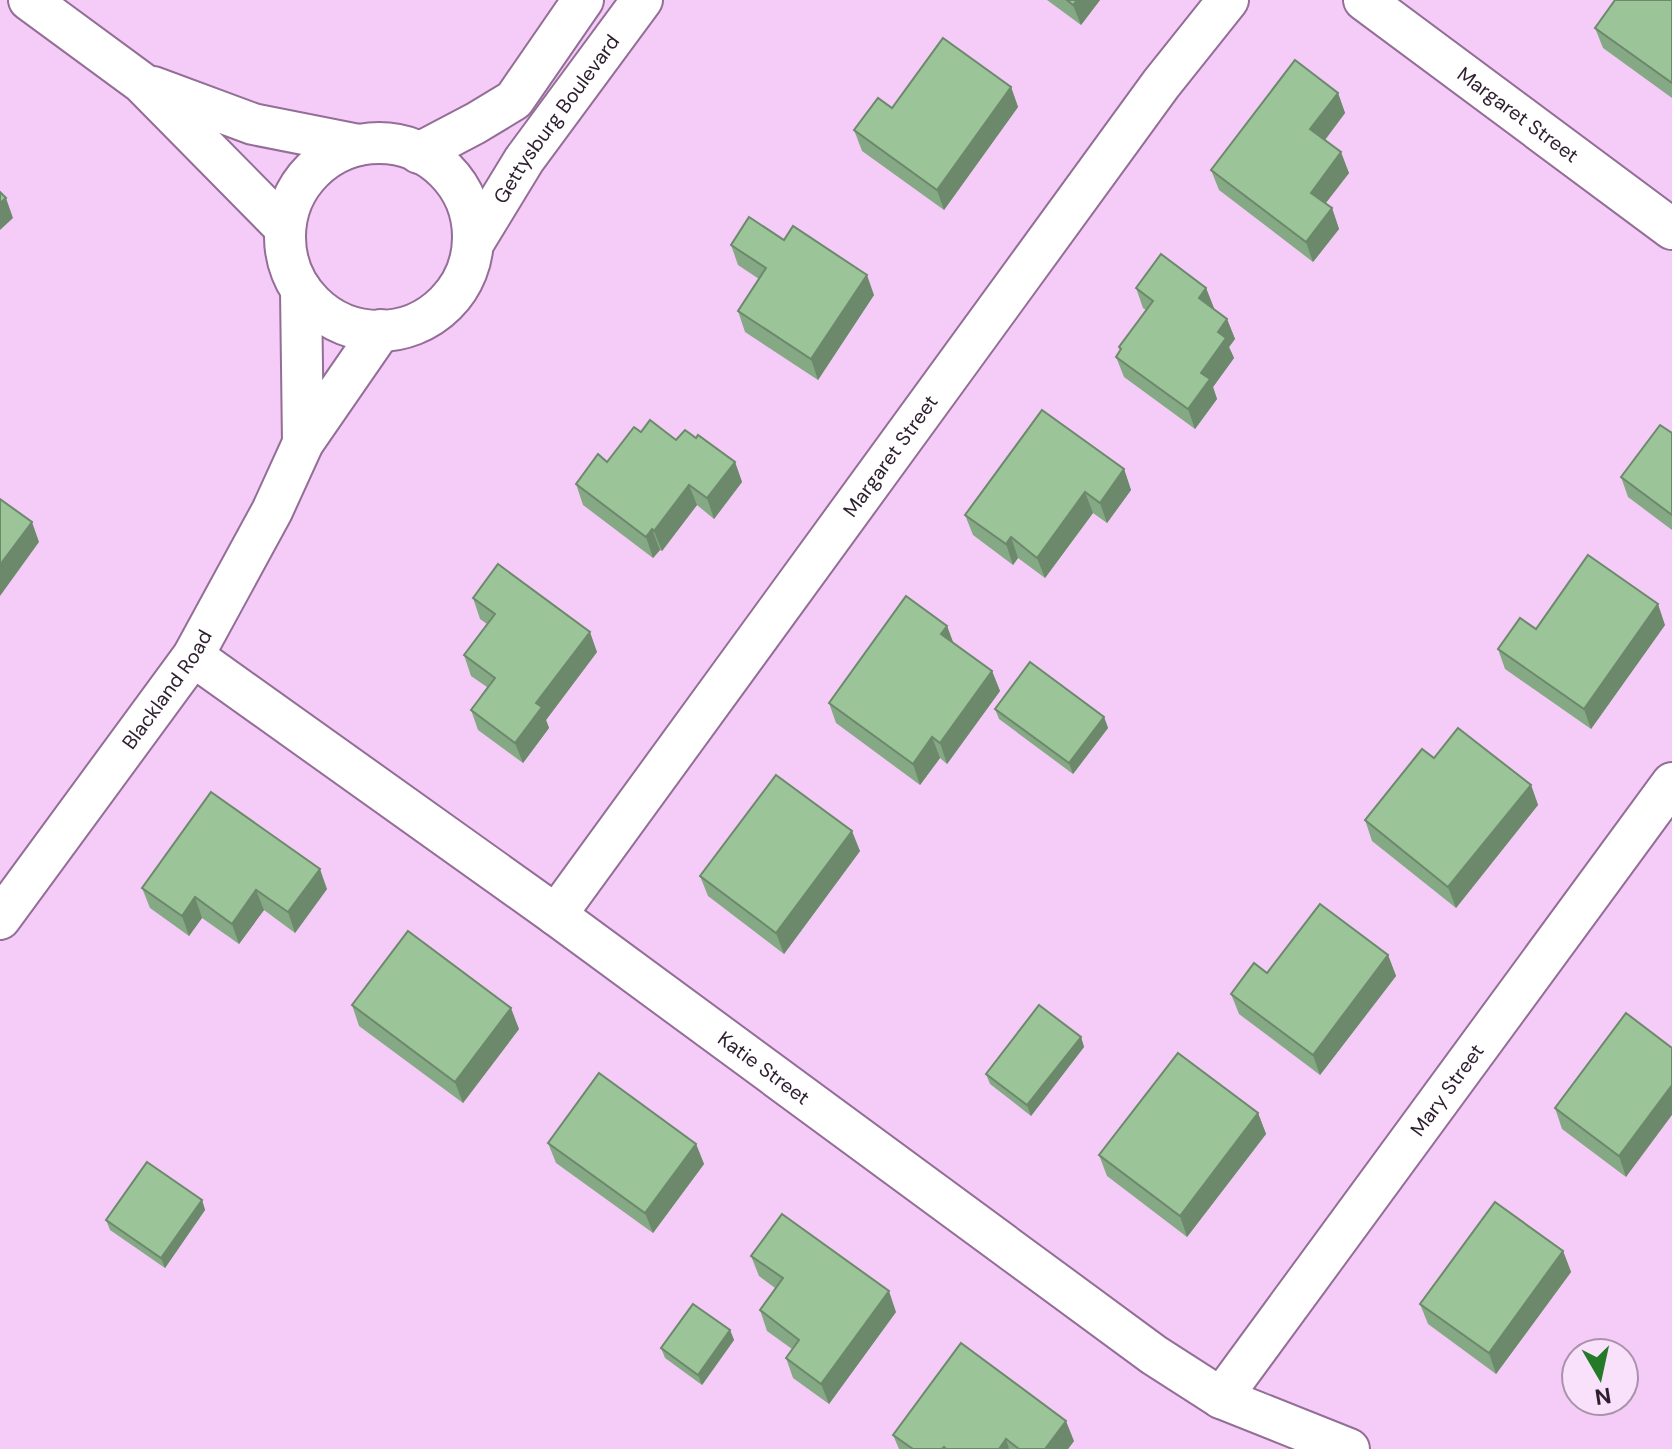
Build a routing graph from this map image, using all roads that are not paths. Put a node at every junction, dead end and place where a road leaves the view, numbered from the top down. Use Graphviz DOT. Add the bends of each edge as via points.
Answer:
graph roads {
  1 [pos="29,0"];
  2 [pos="583,0"];
  3 [pos="642,0"];
  4 [pos="1228,0"];
  5 [pos="1364,0"];
  6 [pos="142,83"];
  7 [pos="359,145"];
  8 [pos="419,153"];
  9 [pos="285,228"];
  10 [pos="1672,229"];
  11 [pos="474,242"];
  12 [pos="301,290"];
  13 [pos="381,330"];
  14 [pos="303,443"];
  15 [pos="193,656"];
  16 [pos="1672,783"];
  17 [pos="556,915"];
  18 [pos="0,919"];
  19 [pos="1221,1398"];
  20 [pos="1349,1449"];
  1 -- 6 [label="street"];
  2 -- 8 [label="street" via="514,100"];
  3 -- 11 [label="street, Gettysburg Boulevard" via="524,160"];
  4 -- 17 [label="street, Margaret Street"];
  5 -- 10 [label="street, Margaret Street"];
  6 -- 7 [label="street" via="253,124"];
  6 -- 9 [label="street"];
  7 -- 8 [label="street" via="377,142"];
  7 -- 9 [label="street" via="319,164 298,186"];
  8 -- 11 [label="street" via="436,160 457,183 470,211"];
  9 -- 12 [label="street" via="284,247"];
  11 -- 13 [label="street" via="467,272 451,299 427,319"];
  12 -- 13 [label="street" via="336,321"];
  12 -- 14 [label="street, Blackland Road"];
  13 -- 14 [label="street, Blackland Road"];
  14 -- 15 [label="street, Blackland Road"];
  15 -- 17 [label="street, Katie Street"];
  15 -- 18 [label="street, Blackland Road"];
  16 -- 19 [label="street, Mary Street"];
  17 -- 19 [label="street, Katie Street" via="1154,1355"];
  19 -- 20 [label="street, Katie Street"];
}
